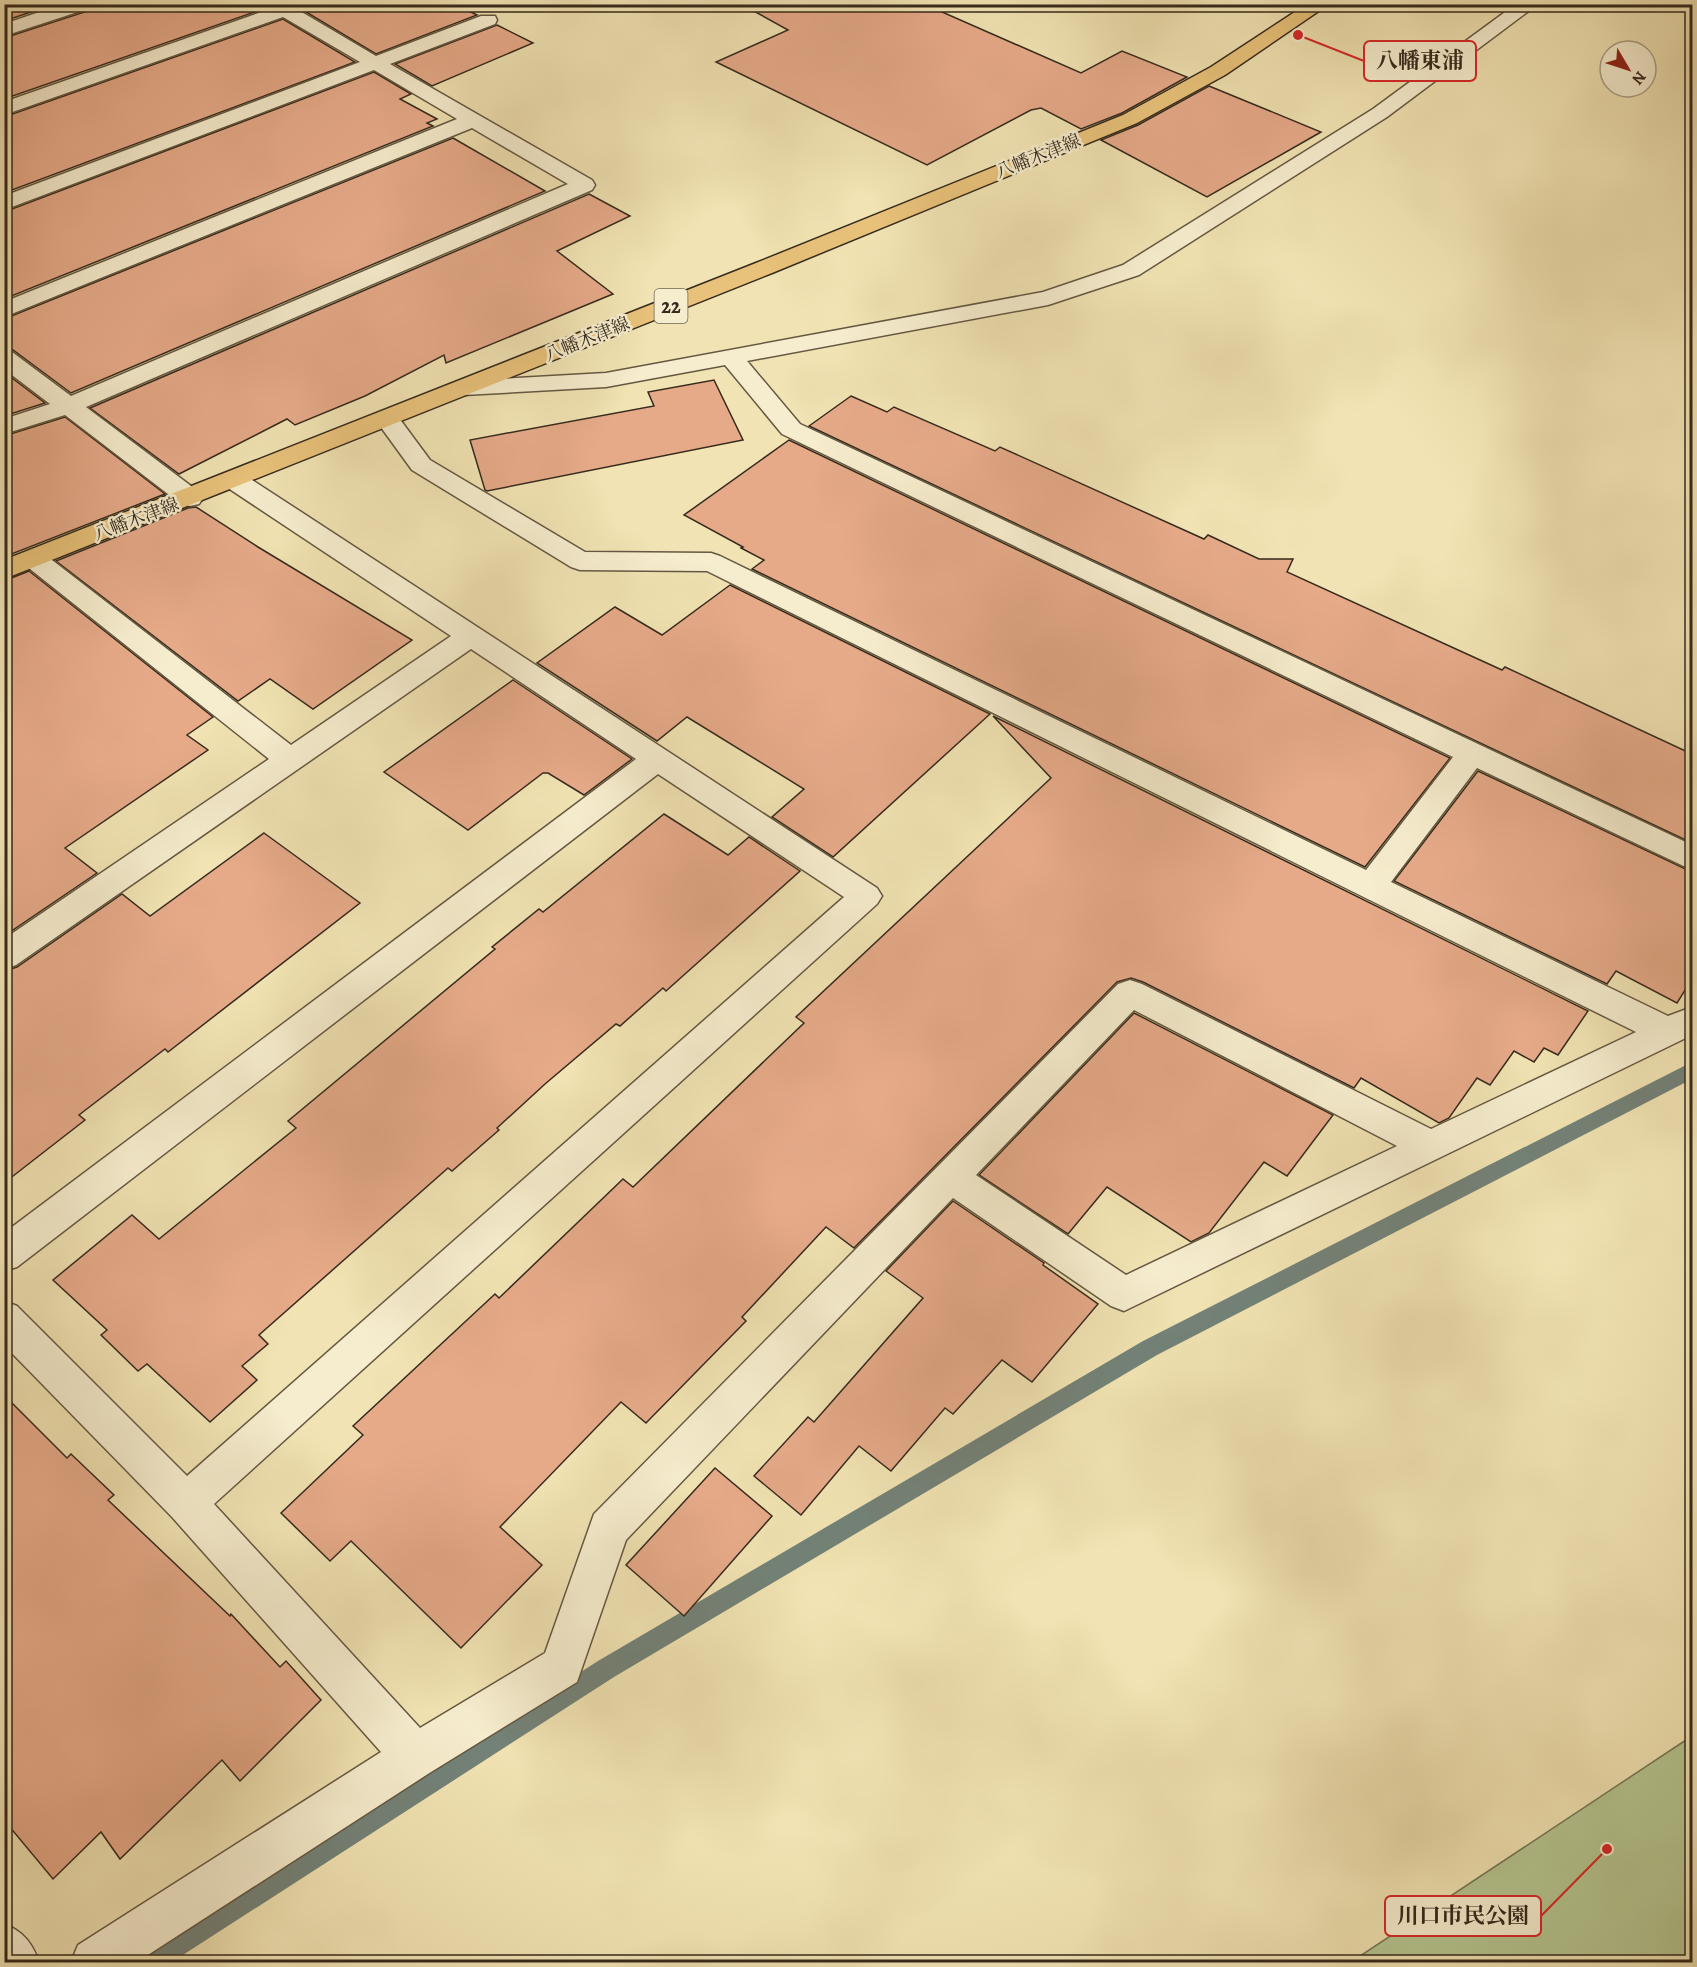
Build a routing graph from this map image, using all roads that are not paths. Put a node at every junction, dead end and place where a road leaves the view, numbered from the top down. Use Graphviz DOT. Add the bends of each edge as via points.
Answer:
graph roads {
  1 [pos="83,4"];
  2 [pos="1320,4"];
  3 [pos="1529,4"];
  4 [pos="287,7"];
  5 [pos="488,20"];
  6 [pos="4,30"];
  7 [pos="373,62"];
  8 [pos="4,109"];
  9 [pos="473,120"];
  10 [pos="4,204"];
  11 [pos="4,310"];
  12 [pos="730,356"];
  13 [pos="4,357"];
  14 [pos="464,388"];
  15 [pos="68,406"];
  16 [pos="387,419"];
  17 [pos="4,427"];
  18 [pos="234,480"];
  19 [pos="190,498"];
  20 [pos="34,559"];
  21 [pos="4,570"];
  22 [pos="470,636"];
  23 [pos="1472,753"];
  24 [pos="289,759"];
  25 [pos="657,759"];
  26 [pos="1692,858"];
  27 [pos="1371,886"];
  28 [pos="4,956"];
  29 [pos="1680,1026"];
  30 [pos="1430,1146"];
  31 [pos="952,1178"];
  32 [pos="4,1255"];
  33 [pos="4,1317"];
  34 [pos="186,1503"];
  35 [pos="415,1756"];
  36 [pos="4,1947"];
  37 [pos="15,1962"];
  38 [pos="95,1962"];
  1 -- 6 [label="street"];
  2 -- 14 [label="main road, 八幡木津線 / 22" via="1218,71 1130,118"];
  3 -- 12 [label="street" via="1380,113 1131,270 1048,298"];
  4 -- 7 [label="street"];
  4 -- 8 [label="street"];
  5 -- 7 [label="street"];
  7 -- 9 [label="street"];
  7 -- 10 [label="street"];
  9 -- 11 [label="street"];
  9 -- 15 [label="street" via="584,185"];
  12 -- 14 [label="street" via="606,380"];
  12 -- 23 [label="street" via="791,429"];
  13 -- 15 [label="street"];
  14 -- 16 [label="main road, 八幡木津線 / 22"];
  15 -- 17 [label="street"];
  15 -- 19 [label="street"];
  16 -- 18 [label="main road, 八幡木津線 / 22"];
  16 -- 27 [label="street" via="421,465 580,561 711,562"];
  18 -- 19 [label="main road, 八幡木津線 / 22"];
  18 -- 22 [label="street"];
  19 -- 20 [label="main road, 八幡木津線 / 22"];
  20 -- 21 [label="main road, 八幡木津線 / 22"];
  20 -- 24 [label="street"];
  22 -- 24 [label="street"];
  22 -- 25 [label="street"];
  23 -- 26 [label="street"];
  23 -- 27 [label="street"];
  24 -- 28 [label="street"];
  25 -- 32 [label="street"];
  25 -- 34 [label="street" via="866,896"];
  27 -- 29 [label="street"];
  29 -- 30 [label="street"];
  30 -- 31 [label="street" via="1124,1294"];
  30 -- 31 [label="street" via="1130,993"];
  31 -- 35 [label="street" via="609,1528 562,1667"];
  33 -- 34 [label="street"];
  34 -- 35 [label="street"];
  35 -- 38 [label="street"];
  36 -- 37 [label="street"];
}
